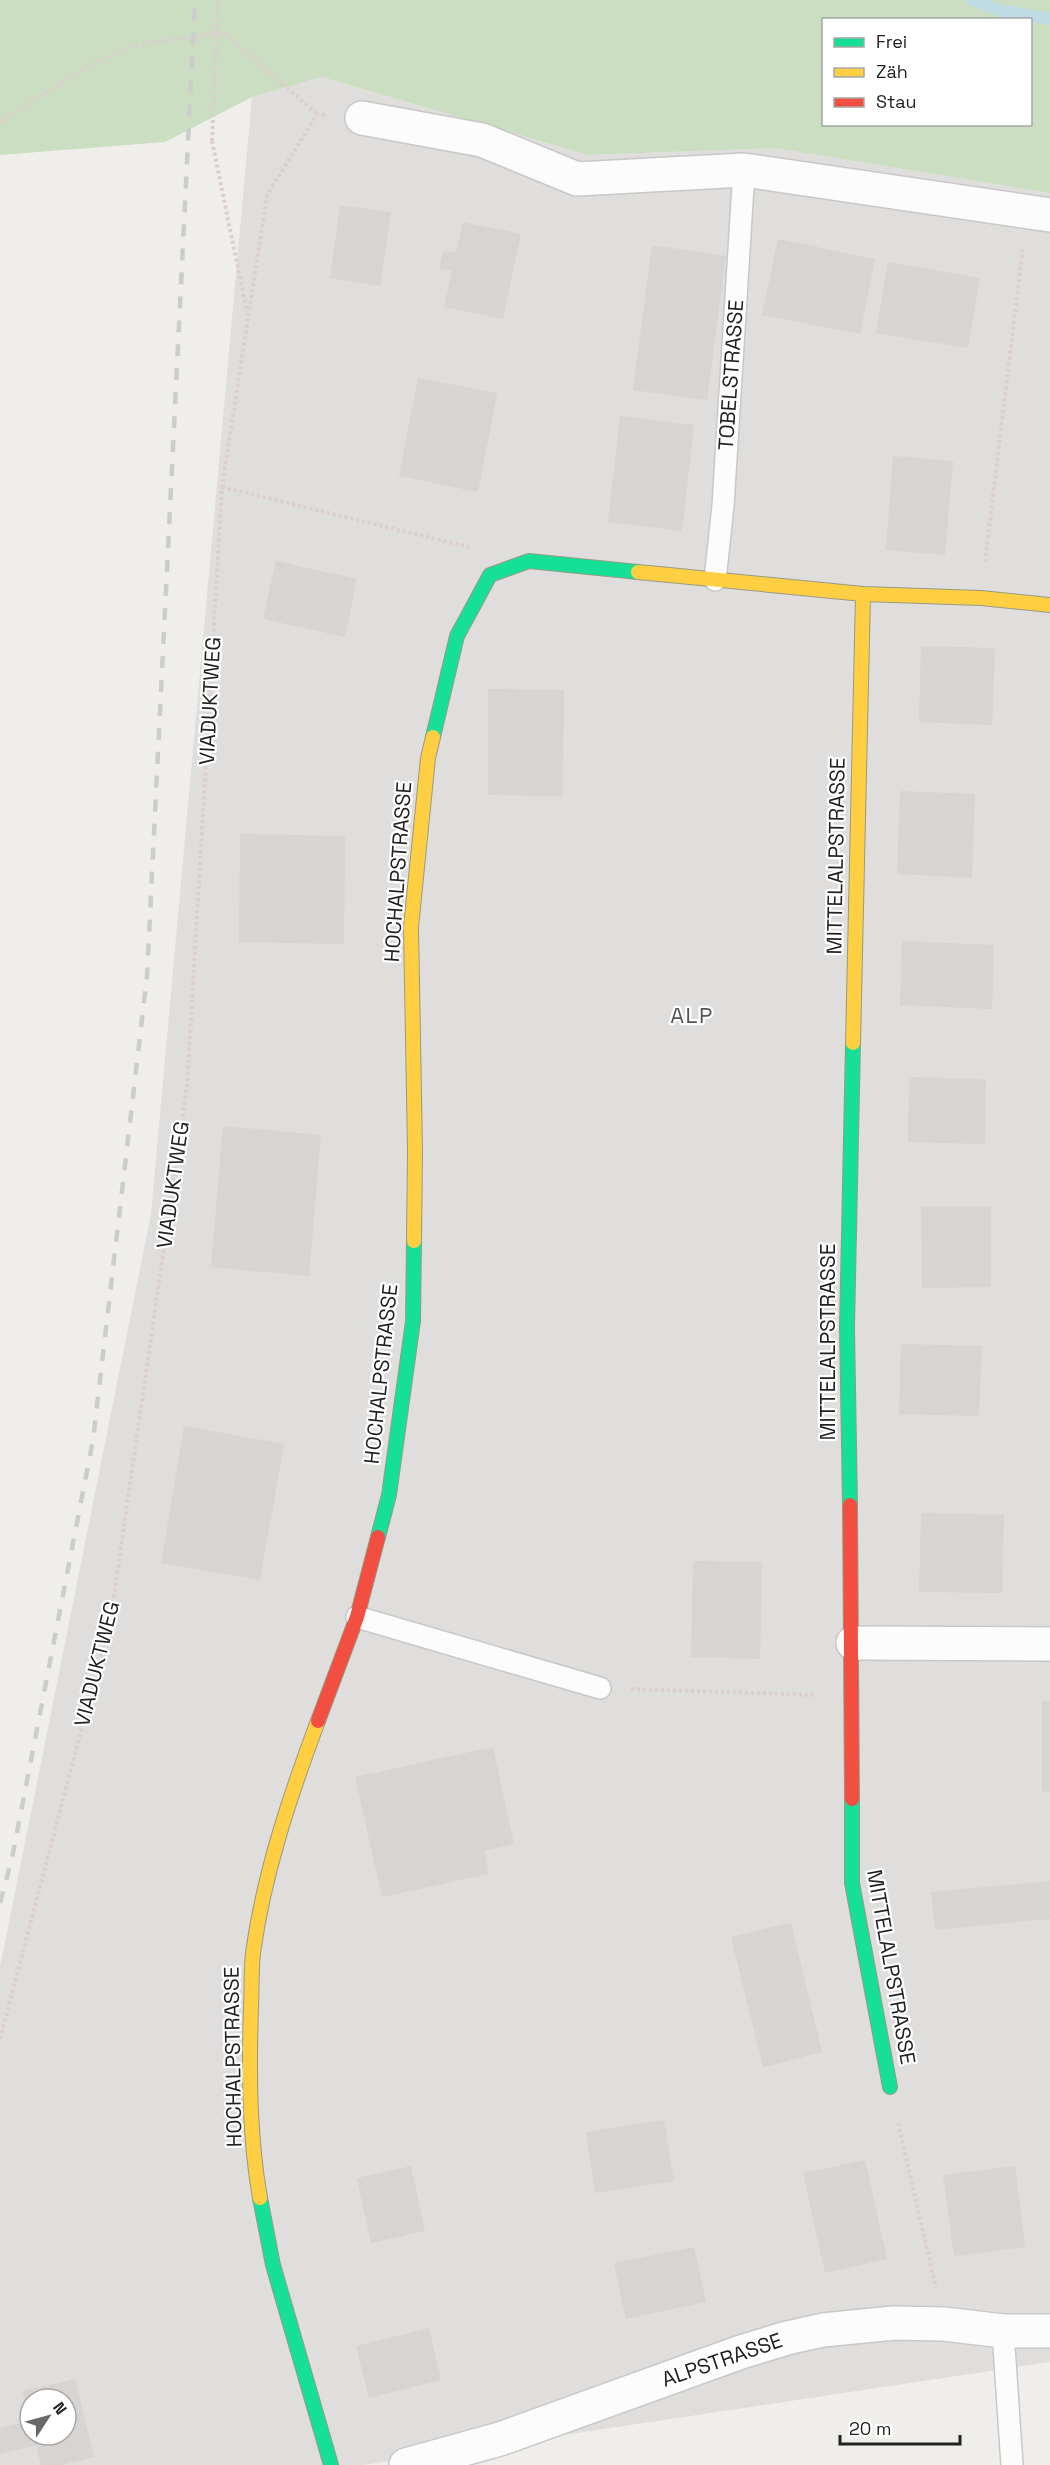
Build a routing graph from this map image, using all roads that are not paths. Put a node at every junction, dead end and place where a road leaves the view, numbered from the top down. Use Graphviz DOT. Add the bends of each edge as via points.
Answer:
graph roads {
  1 [pos="362,118"];
  2 [pos="744,170"];
  3 [pos="1040,214"];
  4 [pos="715,580"];
  5 [pos="863,594"];
  6 [pos="1050,605"];
  7 [pos="357,1617"];
  8 [pos="853,1643"];
  9 [pos="1050,1644"];
  10 [pos="600,1688"];
  11 [pos="890,2087"];
  12 [pos="1003,2331"];
  13 [pos="1050,2331"];
  14 [pos="331,2465"];
  15 [pos="406,2465"];
  16 [pos="1012,2465"];
  1 -- 2 [label="street" via="482,140 577,180"];
  2 -- 3 [label="street"];
  2 -- 4 [label="lane, TOBELSTRASSE"];
  4 -- 5 [label="street, HOCHALPSTRASSE"];
  4 -- 7 [label="street, HOCHALPSTRASSE" via="529,561 490,575 457,636 428,758 411,927 413,1321 389,1495"];
  5 -- 6 [label="street, HOCHALPSTRASSE"];
  5 -- 8 [label="street, MITTELALPSTRASSE" via="847,1327"];
  7 -- 10 [label="lane"];
  7 -- 14 [label="street, HOCHALPSTRASSE" via="292,1791 269,1871 253,1954 250,2033 257,2180 273,2265"];
  8 -- 9 [label="street"];
  8 -- 11 [label="street, MITTELALPSTRASSE" via="852,1883"];
  12 -- 13 [label="street, ALPSTRASSE"];
  12 -- 15 [label="street, ALPSTRASSE" via="944,2324 859,2325 787,2338 500,2439"];
  12 -- 16 [label="lane"];
}
